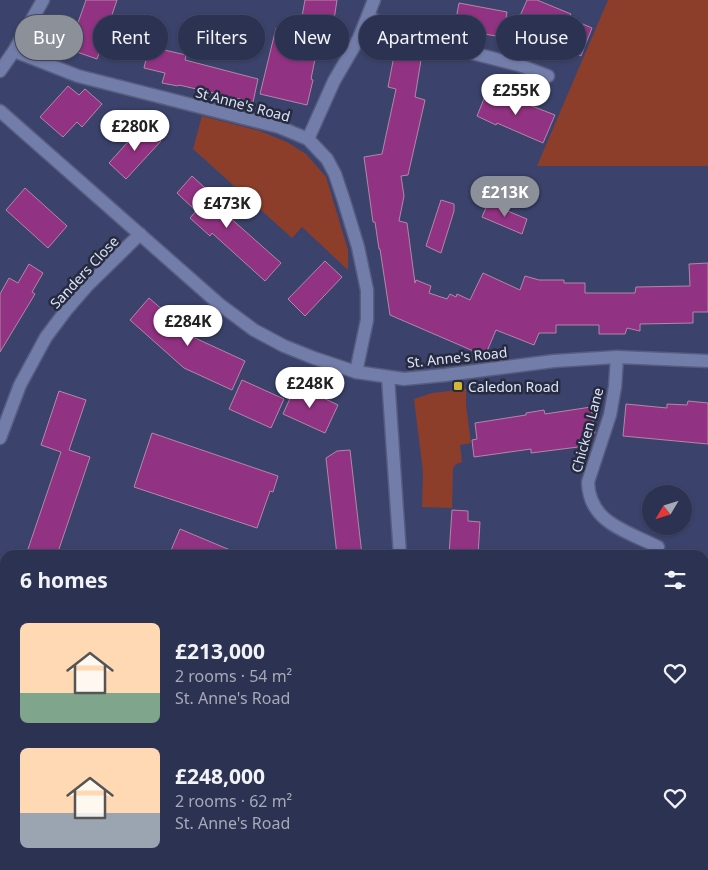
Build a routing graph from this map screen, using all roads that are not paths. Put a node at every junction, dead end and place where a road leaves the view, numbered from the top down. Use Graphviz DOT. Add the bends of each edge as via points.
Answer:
graph roads {
  1 [pos="43,0"];
  2 [pos="374,0"];
  3 [pos="368,15"];
  4 [pos="359,38"];
  5 [pos="14,51"];
  6 [pos="486,56"];
  7 [pos="0,71"];
  8 [pos="548,76"];
  9 [pos="0,111"];
  10 [pos="308,139"];
  11 [pos="140,234"];
  12 [pos="617,356"];
  13 [pos="708,361"];
  14 [pos="356,372"];
  15 [pos="388,377"];
  16 [pos="0,438"];
  17 [pos="658,547"];
  18 [pos="400,550"];
  1 -- 5 [label="street"];
  2 -- 3 [label="street"];
  4 -- 10 [label="street" via="334,81"];
  5 -- 7 [label="street"];
  5 -- 10 [label="street, St Anne's Road" via="78,76 279,127"];
  6 -- 8 [label="street"];
  9 -- 11 [label="street, St. Anne's Road"];
  10 -- 14 [label="street, St Anne's Road" via="327,159 335,174 358,247 367,290 368,308"];
  11 -- 14 [label="street, St. Anne's Road" via="219,304 254,330 291,349"];
  11 -- 16 [label="street, Sanders Close" via="86,287 46,338 20,385"];
  12 -- 13 [label="street, St. Anne's Road"];
  12 -- 15 [label="street, St. Anne's Road" via="420,378"];
  12 -- 17 [label="street, Chicken Lane" via="610,415 588,482 588,492 602,518"];
  14 -- 15 [label="street, St. Anne's Road"];
  15 -- 18 [label="street"];
}
